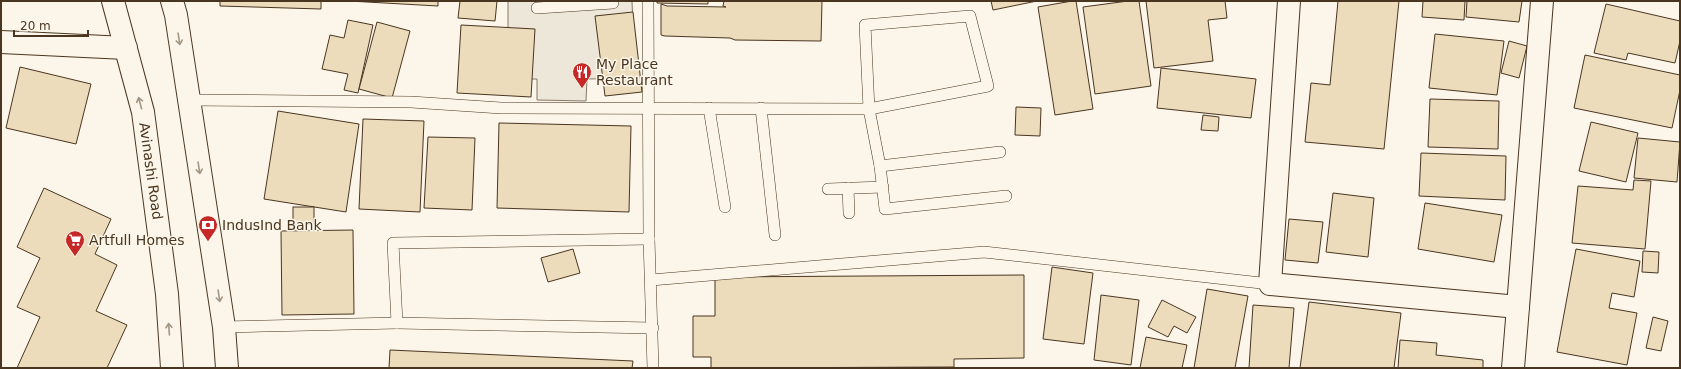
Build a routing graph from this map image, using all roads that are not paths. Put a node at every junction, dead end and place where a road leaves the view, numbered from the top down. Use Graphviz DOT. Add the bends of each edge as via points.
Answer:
graph roads {
  1 [pos="113,1"];
  2 [pos="172,1"];
  3 [pos="613,1"];
  4 [pos="648,1"];
  5 [pos="1289,1"];
  6 [pos="1542,1"];
  7 [pos="538,8"];
  8 [pos="1,42"];
  9 [pos="126,48"];
  10 [pos="189,100"];
  11 [pos="648,107"];
  12 [pos="709,108"];
  13 [pos="761,108"];
  14 [pos="869,109"];
  15 [pos="1000,152"];
  16 [pos="880,166"];
  17 [pos="883,187"];
  18 [pos="848,188"];
  19 [pos="828,189"];
  20 [pos="1006,196"];
  21 [pos="725,207"];
  22 [pos="849,213"];
  23 [pos="775,235"];
  24 [pos="649,239"];
  25 [pos="651,280"];
  26 [pos="1270,284"];
  27 [pos="1518,306"];
  28 [pos="397,323"];
  29 [pos="224,327"];
  30 [pos="653,328"];
  31 [pos="172,368"];
  32 [pos="227,368"];
  33 [pos="653,368"];
  34 [pos="1512,368"];
  1 -- 9 [label="street, Avinashi Road"];
  2 -- 10 [label="street, one-way"];
  3 -- 7 [label="lane" via="614,3"];
  4 -- 11 [label="lane"];
  5 -- 26 [label="street"];
  6 -- 27 [label="street"];
  8 -- 9 [label="street"];
  31 -- 9 [label="street, Avinashi Road, one-way" via="167,294 143,112"];
  10 -- 11 [label="lane" via="411,102 501,108"];
  10 -- 29 [label="street, one-way"];
  11 -- 12 [label="lane"];
  11 -- 24 [label="lane"];
  12 -- 13 [label="lane"];
  12 -- 21 [label="lane"];
  13 -- 14 [label="lane"];
  13 -- 23 [label="lane"];
  14 -- 14 [label="lane" via="988,86 970,16 864,25"];
  14 -- 16 [label="lane"];
  15 -- 16 [label="lane"];
  16 -- 17 [label="lane"];
  17 -- 18 [label="lane"];
  17 -- 20 [label="lane" via="886,208"];
  18 -- 19 [label="lane"];
  18 -- 22 [label="lane"];
  24 -- 25 [label="lane"];
  24 -- 28 [label="lane" via="393,243"];
  25 -- 26 [label="lane" via="984,252"];
  25 -- 30 [label="lane"];
  26 -- 27 [label="street"];
  27 -- 34 [label="street"];
  28 -- 29 [label="lane"];
  28 -- 30 [label="lane"];
  29 -- 32 [label="street"];
  30 -- 33 [label="lane"];
}
